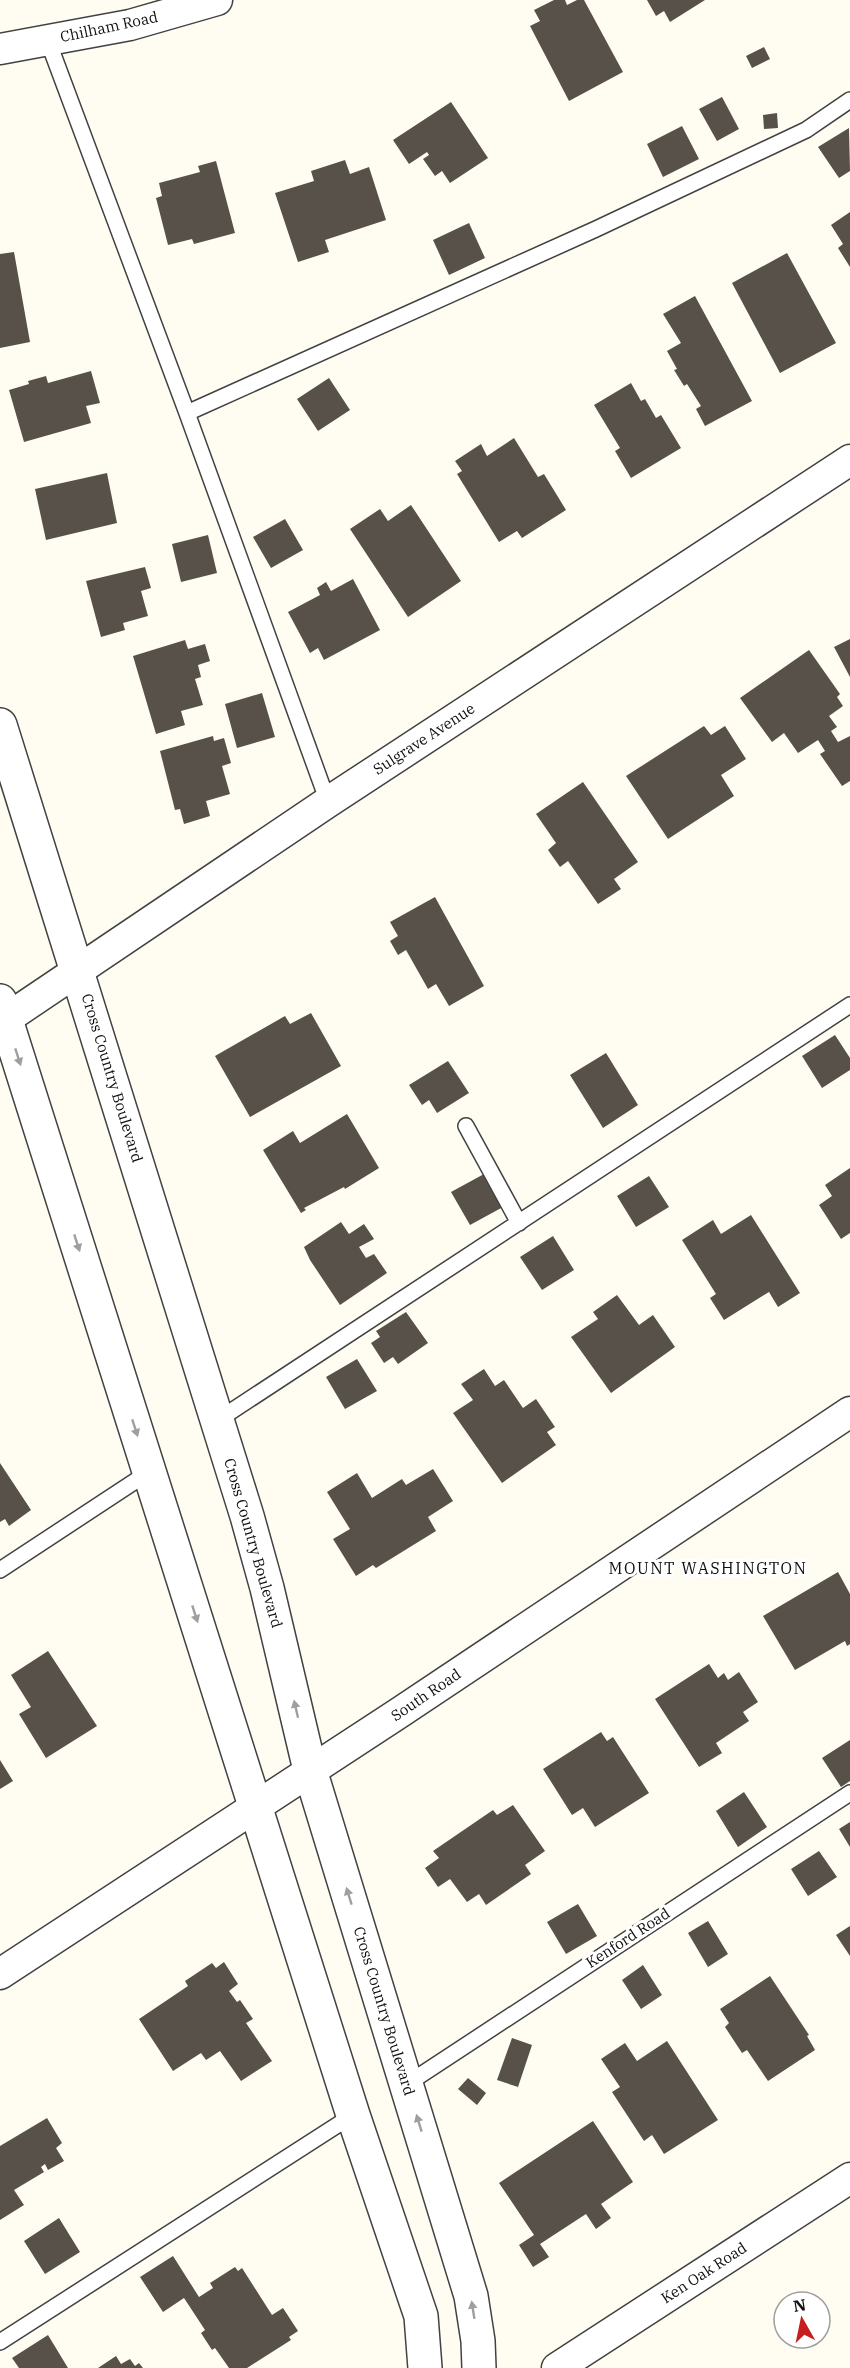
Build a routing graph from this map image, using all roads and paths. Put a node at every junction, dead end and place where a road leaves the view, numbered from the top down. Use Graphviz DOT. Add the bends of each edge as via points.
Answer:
graph roads {
  1 [pos="217,0"];
  2 [pos="48,41"];
  3 [pos="0,49"];
  4 [pos="850,100"];
  5 [pos="187,412"];
  6 [pos="850,460"];
  7 [pos="0,725"];
  8 [pos="328,802"];
  9 [pos="78,970"];
  10 [pos="850,1005"];
  11 [pos="2,1015"];
  12 [pos="466,1126"];
  13 [pos="519,1223"];
  14 [pos="850,1412"];
  15 [pos="218,1420"];
  16 [pos="149,1472"];
  17 [pos="0,1570"];
  18 [pos="310,1770"];
  19 [pos="850,1793"];
  20 [pos="256,1806"];
  21 [pos="0,1974"];
  22 [pos="407,2084"];
  23 [pos="353,2115"];
  24 [pos="850,2178"];
  25 [pos="0,2342"];
  26 [pos="424,2368"];
  27 [pos="479,2368"];
  28 [pos="557,2368"];
  1 -- 2 [label="street, Chilham Road" via="130,25"];
  2 -- 3 [label="street, Chilham Road"];
  2 -- 5 [label="lane"];
  4 -- 5 [label="lane" via="806,130"];
  5 -- 8 [label="lane"];
  6 -- 8 [label="street, Sulgrave Avenue"];
  7 -- 9 [label="street, Cross Country Boulevard"];
  8 -- 9 [label="street, Sulgrave Avenue"];
  9 -- 11 [label="street, Sulgrave Avenue"];
  9 -- 15 [label="street, Cross Country Boulevard"];
  10 -- 13 [label="lane"];
  11 -- 16 [label="street, one-way"];
  12 -- 13 [label="lane"];
  13 -- 15 [label="lane"];
  14 -- 18 [label="street, South Road"];
  18 -- 15 [label="street, Cross Country Boulevard, one-way" via="267,1588"];
  16 -- 17 [label="lane"];
  16 -- 20 [label="street, one-way"];
  18 -- 20 [label="street, South Road"];
  22 -- 18 [label="street, Cross Country Boulevard, one-way"];
  19 -- 22 [label="lane, Kenford Road"];
  20 -- 21 [label="street, South Road"];
  20 -- 23 [label="street"];
  27 -- 22 [label="street, Cross Country Boulevard, one-way" via="471,2296"];
  23 -- 25 [label="lane"];
  23 -- 26 [label="street" via="420,2316"];
  24 -- 28 [label="street, Ken Oak Road"];
}
